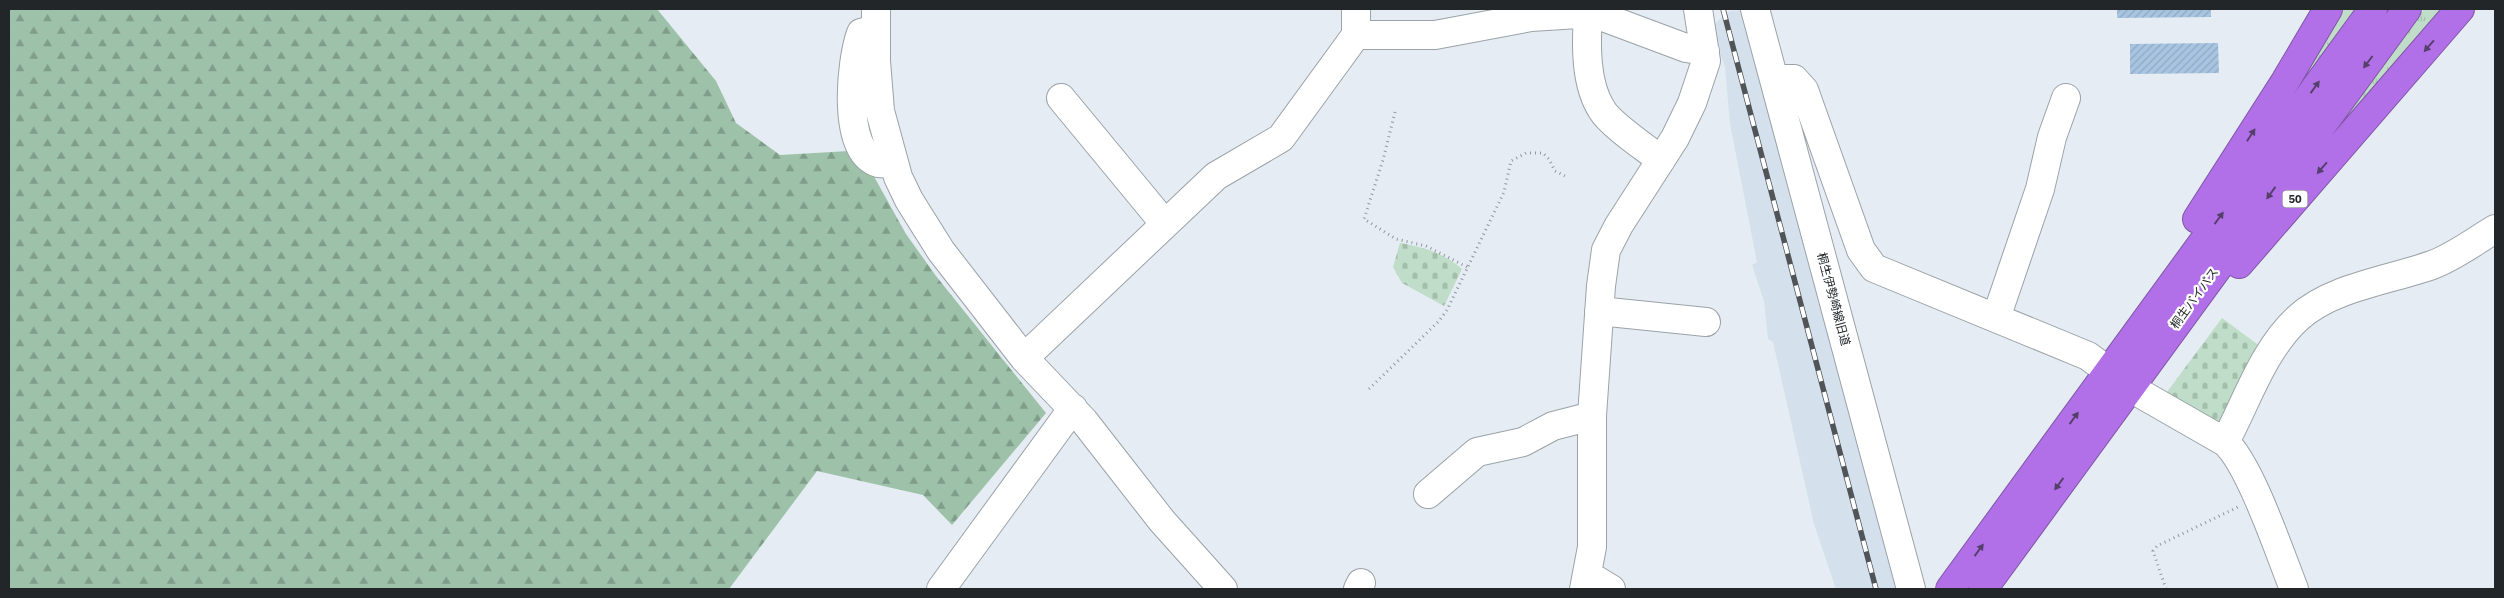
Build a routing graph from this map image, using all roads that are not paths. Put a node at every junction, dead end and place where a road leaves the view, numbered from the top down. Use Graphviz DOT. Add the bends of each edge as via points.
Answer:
graph roads {
  1 [pos="1755,9"];
  2 [pos="2328,9"];
  3 [pos="2373,9"];
  4 [pos="2407,9"];
  5 [pos="2460,9"];
  6 [pos="1706,13"];
  7 [pos="1588,14"];
  8 [pos="875,19"];
  9 [pos="1356,22"];
  10 [pos="1705,51"];
  11 [pos="1775,79"];
  12 [pos="1061,98"];
  13 [pos="2066,98"];
  14 [pos="1661,160"];
  15 [pos="1165,224"];
  16 [pos="2495,229"];
  17 [pos="1599,311"];
  18 [pos="1996,318"];
  19 [pos="1706,322"];
  20 [pos="1024,358"];
  21 [pos="2118,379"];
  22 [pos="1073,408"];
  23 [pos="1592,416"];
  24 [pos="2225,442"];
  25 [pos="1428,494"];
  26 [pos="1586,582"];
  27 [pos="941,589"];
  28 [pos="1223,589"];
  29 [pos="1610,589"];
  30 [pos="1912,589"];
  31 [pos="1950,589"];
  32 [pos="1983,589"];
  33 [pos="2294,589"];
  1 -- 11 [label="street, 桐生伊勢崎線旧道"];
  21 -- 2 [label="highway, 50, one-way" via="2133,313 2286,80"];
  21 -- 3 [label="highway, 桐生バイパス / 50, one-way"];
  4 -- 21 [label="highway, 桐生バイパス / 50, one-way"];
  5 -- 21 [label="highway, 50, one-way" via="2236,267 2171,355"];
  6 -- 10 [label="street"];
  7 -- 9 [label="street" via="1551,14 1435,35"];
  7 -- 10 [label="street" via="1686,48"];
  7 -- 14 [label="street" via="1588,58 1594,94 1602,110"];
  8 -- 20 [label="street" via="877,87 885,132 909,200 941,251"];
  9 -- 15 [label="street" via="1281,138 1221,172"];
  10 -- 14 [label="street" via="1704,71 1692,103"];
  11 -- 18 [label="street" via="1794,79 1804,90 1867,261 1883,273"];
  11 -- 30 [label="street, 桐生伊勢崎線旧道"];
  12 -- 15 [label="street"];
  13 -- 18 [label="street" via="2052,137 2040,189"];
  14 -- 17 [label="street" via="1610,240 1604,261"];
  15 -- 20 [label="street"];
  16 -- 24 [label="street" via="2434,264 2324,301 2298,318 2265,362"];
  17 -- 19 [label="street"];
  17 -- 23 [label="street"];
  18 -- 21 [label="street" via="2088,356"];
  20 -- 22 [label="street"];
  21 -- 24 [label="street"];
  31 -- 21 [label="highway, 桐生バイパス / 50, one-way"];
  21 -- 32 [label="highway, 桐生バイパス / 50, one-way"];
  22 -- 27 [label="street"];
  22 -- 28 [label="street" via="1162,521"];
  23 -- 25 [label="street" via="1553,426 1523,442 1477,452"];
  23 -- 26 [label="street" via="1592,547"];
  24 -- 33 [label="street" via="2233,450 2256,498"];
  26 -- 29 [label="street"];
}
